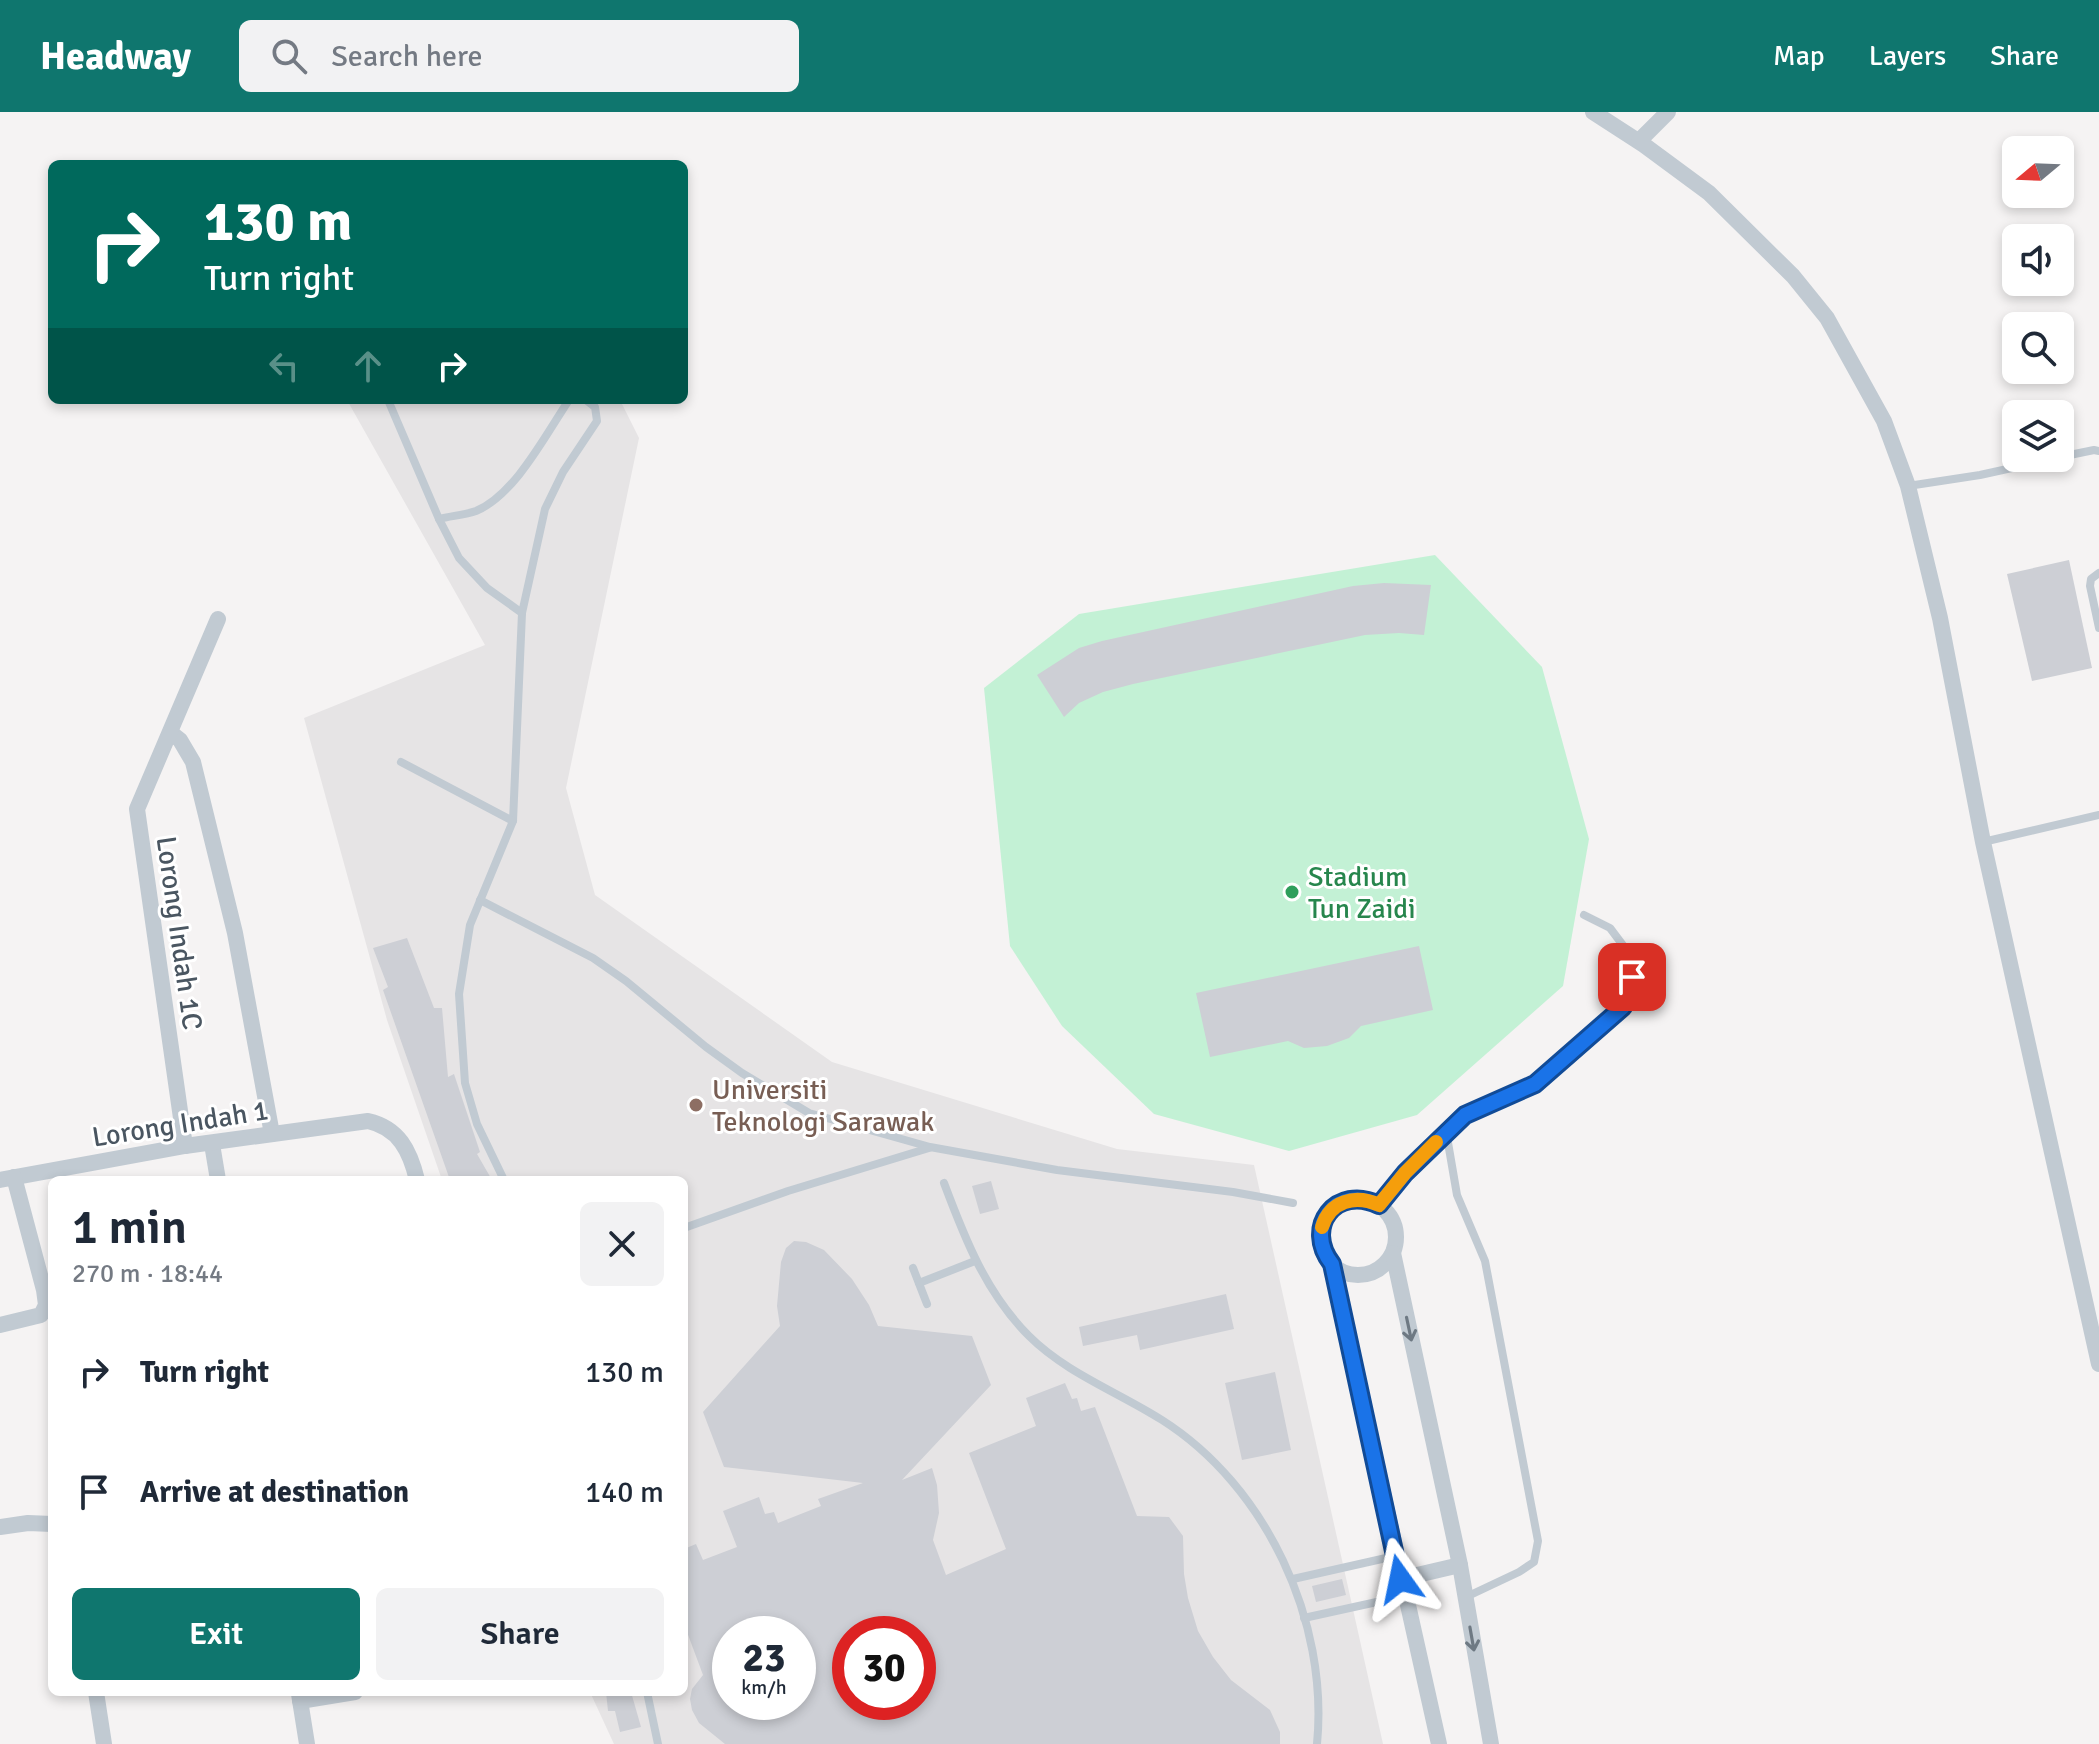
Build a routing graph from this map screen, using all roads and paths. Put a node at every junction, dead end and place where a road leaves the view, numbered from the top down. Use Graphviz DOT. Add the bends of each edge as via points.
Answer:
graph roads {
  1 [pos="1593,112"];
  2 [pos="1668,112"];
  3 [pos="1639,141"];
  4 [pos="390,404"];
  5 [pos="566,404"];
  6 [pos="591,404"];
  7 [pos="2099,451"];
  8 [pos="2074,454"];
  9 [pos="2002,470"];
  10 [pos="1908,486"];
  11 [pos="439,519"];
  12 [pos="2099,573"];
  13 [pos="522,613"];
  14 [pos="218,619"];
  15 [pos="2099,628"];
  16 [pos="171,733"];
  17 [pos="401,762"];
  18 [pos="2099,815"];
  19 [pos="513,821"];
  20 [pos="1983,842"];
  21 [pos="480,900"];
  22 [pos="1584,915"];
  23 [pos="1446,1131"];
  24 [pos="272,1134"];
  25 [pos="212,1144"];
  26 [pos="185,1146"];
  27 [pos="930,1147"];
  28 [pos="217,1176"];
  29 [pos="416,1176"];
  30 [pos="502,1176"];
  31 [pos="7,1178"];
  32 [pos="944,1183"];
  33 [pos="1293,1203"];
  34 [pos="1379,1205"];
  35 [pos="688,1227"];
  36 [pos="1393,1253"];
  37 [pos="975,1261"];
  38 [pos="1332,1264"];
  39 [pos="913,1268"];
  40 [pos="919,1283"];
  41 [pos="927,1304"];
  42 [pos="2094,1308"];
  43 [pos="0,1325"];
  44 [pos="2099,1364"];
  45 [pos="48,1524"];
  46 [pos="0,1527"];
  47 [pos="1395,1556"];
  48 [pos="1460,1565"];
  49 [pos="1293,1579"];
  50 [pos="1400,1579"];
  51 [pos="1404,1596"];
  52 [pos="1465,1597"];
  53 [pos="1304,1618"];
  54 [pos="97,1696"];
  55 [pos="300,1696"];
  56 [pos="648,1696"];
  57 [pos="104,1744"];
  58 [pos="307,1744"];
  59 [pos="658,1744"];
  60 [pos="1317,1744"];
  61 [pos="1439,1744"];
  62 [pos="1491,1744"];
  1 -- 3 [label="street"];
  2 -- 3 [label="street"];
  3 -- 10 [label="street" via="1719,202 1827,318 1884,421"];
  4 -- 11 [label="lane"];
  5 -- 11 [label="lane" via="497,498 476,511"];
  6 -- 13 [label="lane" via="597,421 545,509"];
  7 -- 8 [label="lane"];
  9 -- 10 [label="lane"];
  10 -- 20 [label="street" via="1940,618"];
  11 -- 13 [label="lane" via="459,558 487,588"];
  12 -- 15 [label="lane" via="2090,586"];
  13 -- 19 [label="lane"];
  14 -- 16 [label="street, Lorong Indah 1C"];
  16 -- 24 [label="street, Lorong Indah 1C" via="193,762 235,933"];
  16 -- 26 [label="street, Lorong Indah 1C" via="137,809"];
  17 -- 19 [label="lane"];
  18 -- 20 [label="lane"];
  19 -- 21 [label="lane"];
  20 -- 42 [label="street"];
  21 -- 27 [label="lane" via="593,958 718,1056 809,1113"];
  21 -- 30 [label="lane" via="465,946 460,1031 465,1083 477,1124"];
  22 -- 23 [label="lane" via="1610,928 1625,948 1632,977 1623,1007 1535,1084 1465,1115"];
  23 -- 34 [label="lane"];
  23 -- 52 [label="lane" via="1457,1195 1485,1261 1538,1541 1534,1562"];
  24 -- 25 [label="street, Lorong Indah 1"];
  24 -- 29 [label="street, Lorong Indah 1" via="368,1121 386,1126 412,1158"];
  25 -- 26 [label="street, Lorong Indah 1"];
  25 -- 28 [label="street"];
  26 -- 31 [label="street, Lorong Indah 1"];
  27 -- 33 [label="lane"];
  27 -- 35 [label="lane"];
  31 -- 43 [label="street" via="46,1305 41,1315"];
  32 -- 37 [label="lane"];
  34 -- 36 [label="street" via="1393,1222"];
  34 -- 38 [label="street" via="1350,1199 1324,1219 1320,1243"];
  36 -- 38 [label="street" via="1376,1271 1365,1274 1353,1275"];
  36 -- 48 [label="street, one-way"];
  37 -- 40 [label="lane"];
  37 -- 49 [label="lane" via="1028,1335 1060,1362 1164,1420 1204,1450 1264,1527"];
  38 -- 47 [label="street"];
  39 -- 40 [label="lane"];
  40 -- 41 [label="lane"];
  42 -- 44 [label="street"];
  45 -- 46 [label="street"];
  47 -- 49 [label="lane"];
  47 -- 50 [label="street"];
  48 -- 50 [label="street"];
  48 -- 52 [label="street"];
  49 -- 53 [label="lane"];
  50 -- 51 [label="street"];
  51 -- 53 [label="lane"];
  51 -- 61 [label="street"];
  52 -- 62 [label="street, one-way"];
  53 -- 60 [label="lane" via="1315,1675"];
  54 -- 57 [label="street"];
  55 -- 58 [label="street"];
  56 -- 59 [label="lane"];
}
